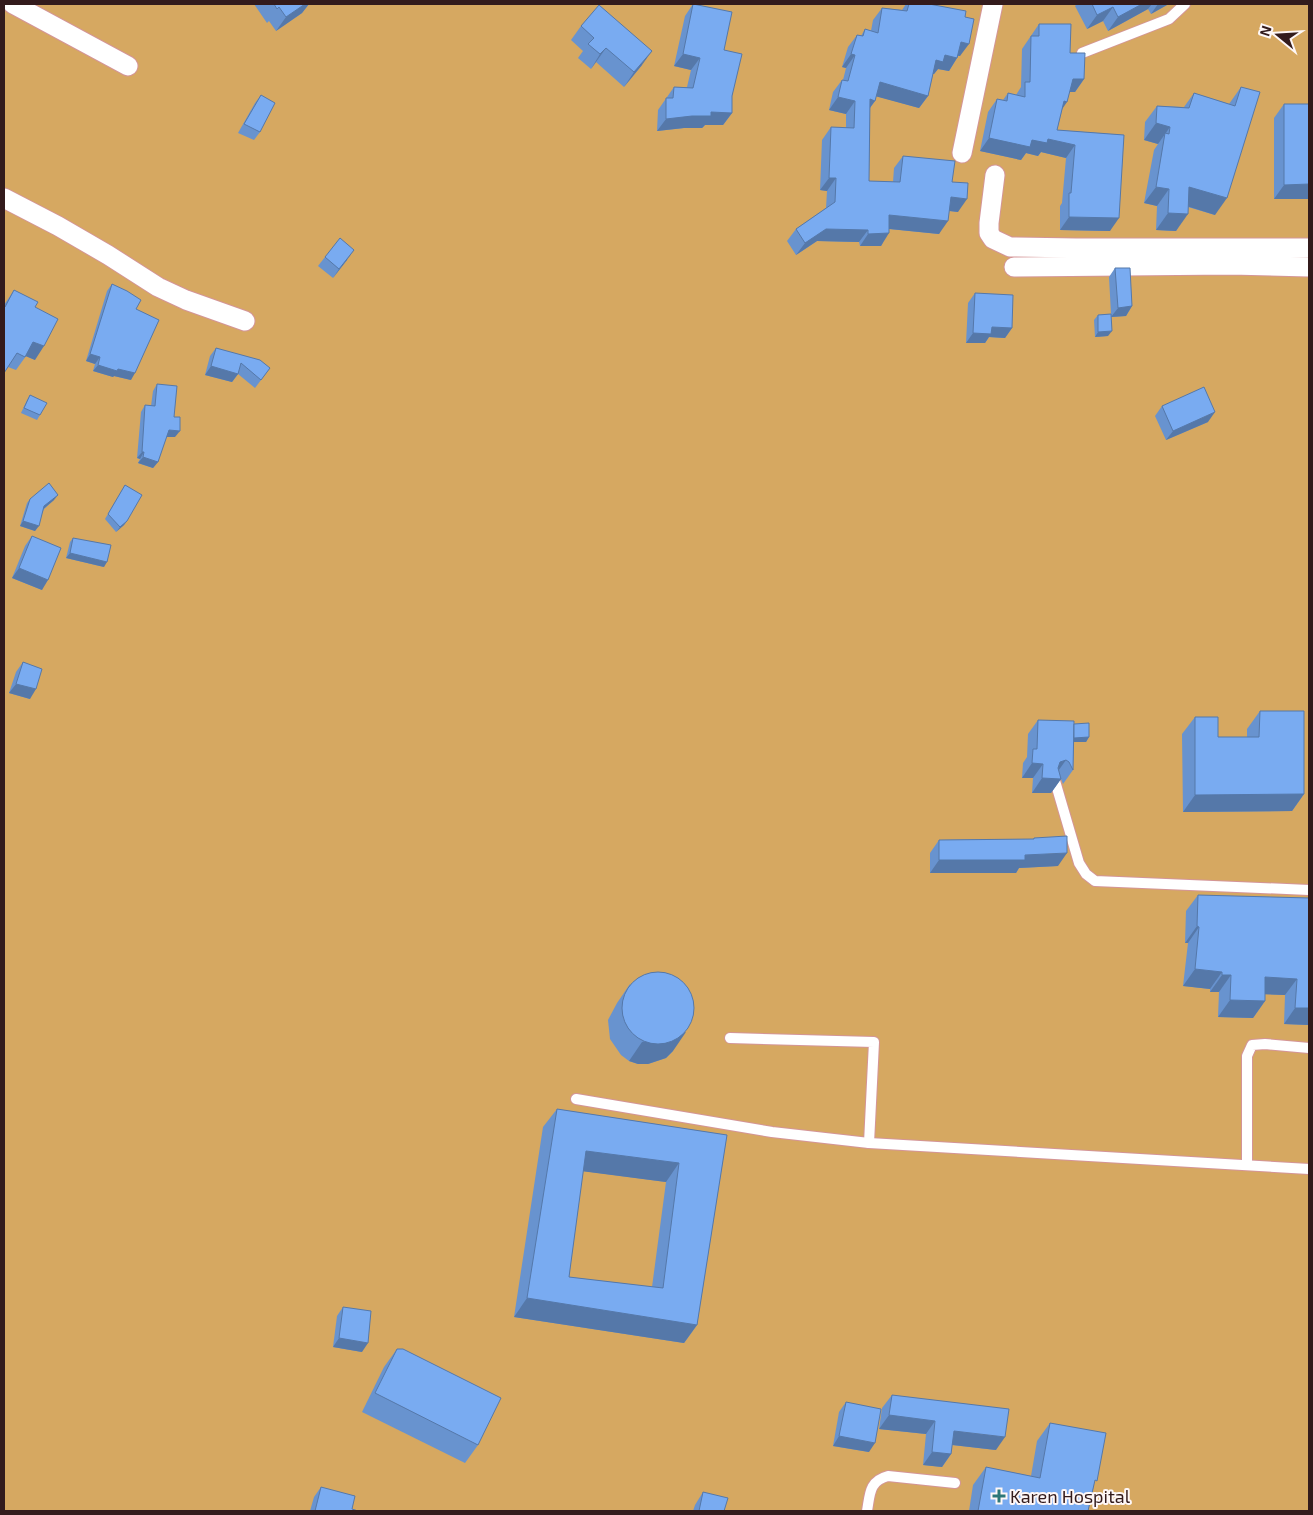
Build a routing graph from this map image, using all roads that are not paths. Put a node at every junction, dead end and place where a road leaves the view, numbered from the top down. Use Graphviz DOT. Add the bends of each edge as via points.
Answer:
graph roads {
  1 [pos="13,4"];
  2 [pos="992,4"];
  3 [pos="1185,4"];
  4 [pos="1082,53"];
  5 [pos="128,66"];
  6 [pos="962,153"];
  7 [pos="995,175"];
  8 [pos="4,198"];
  9 [pos="1309,248"];
  10 [pos="1014,267"];
  11 [pos="1309,267"];
  12 [pos="245,320"];
  13 [pos="1055,781"];
  14 [pos="1309,890"];
  15 [pos="730,1038"];
  16 [pos="1309,1048"];
  17 [pos="576,1099"];
  18 [pos="869,1143"];
  19 [pos="1247,1165"];
  20 [pos="1309,1169"];
  21 [pos="956,1483"];
  22 [pos="867,1511"];
  1 -- 5 [label="street"];
  2 -- 6 [label="street"];
  3 -- 4 [label="lane" via="1169,19"];
  7 -- 9 [label="street" via="989,233 992,239 1010,247"];
  8 -- 12 [label="street" via="58,226 158,287"];
  10 -- 11 [label="street"];
  13 -- 14 [label="lane" via="1079,863 1095,881"];
  15 -- 18 [label="lane" via="874,1042"];
  16 -- 19 [label="lane" via="1252,1045 1247,1056"];
  17 -- 18 [label="lane" via="772,1132"];
  18 -- 19 [label="lane"];
  19 -- 20 [label="lane"];
  21 -- 22 [label="lane" via="888,1476 880,1478 871,1488"];
}
